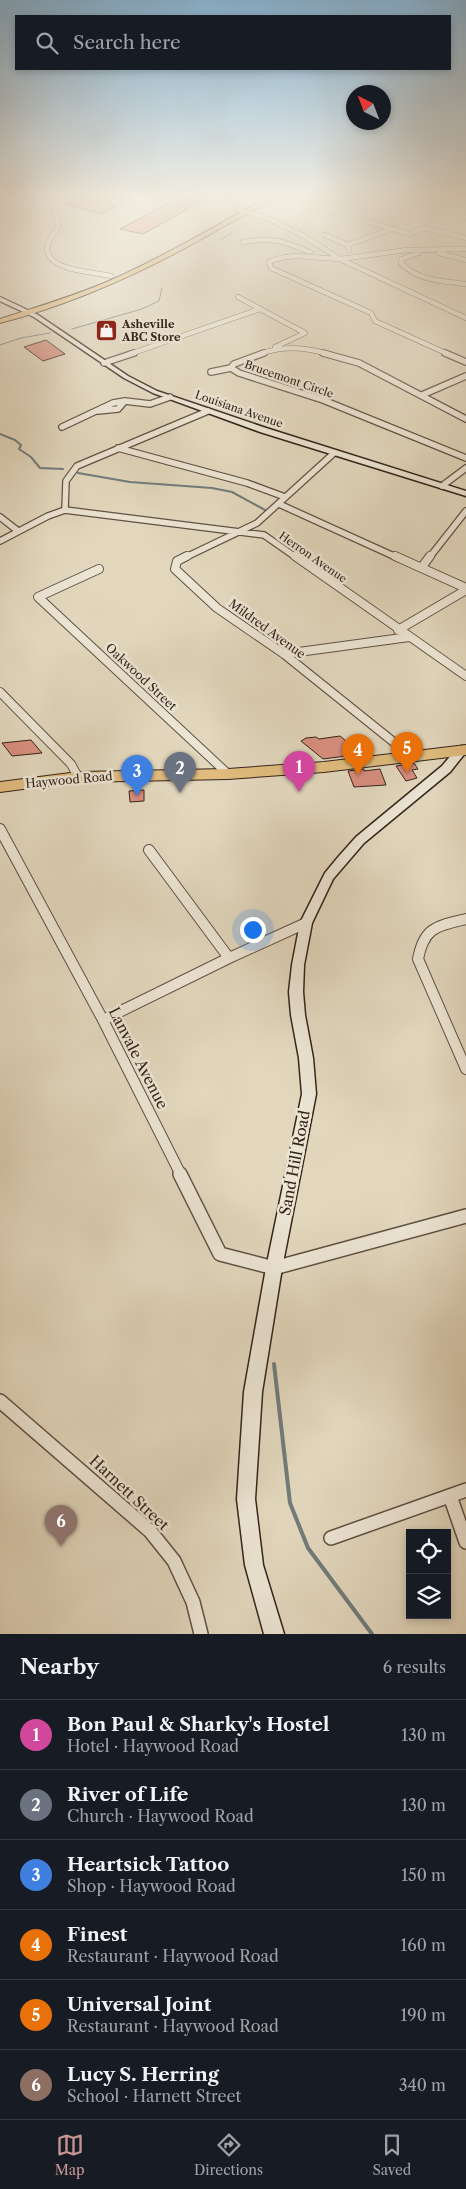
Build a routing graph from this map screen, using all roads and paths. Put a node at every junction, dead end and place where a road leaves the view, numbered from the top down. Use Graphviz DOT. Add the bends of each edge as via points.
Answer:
graph roads {
  1 [pos="104,274"];
  2 [pos="116,274"];
  3 [pos="129,274"];
  4 [pos="286,274"];
  5 [pos="373,274"];
  6 [pos="415,274"];
  7 [pos="112,276"];
  8 [pos="466,284"];
  9 [pos="238,297"];
  10 [pos="0,300"];
  11 [pos="260,309"];
  12 [pos="26,310"];
  13 [pos="0,315"];
  14 [pos="466,318"];
  15 [pos="0,321"];
  16 [pos="273,349"];
  17 [pos="104,362"];
  18 [pos="466,362"];
  19 [pos="231,368"];
  20 [pos="211,372"];
  21 [pos="466,376"];
  22 [pos="422,395"];
  23 [pos="170,398"];
  24 [pos="124,401"];
  25 [pos="97,411"];
  26 [pos="208,411"];
  27 [pos="466,419"];
  28 [pos="62,427"];
  29 [pos="118,448"];
  30 [pos="334,453"];
  31 [pos="466,458"];
  32 [pos="466,468"];
  33 [pos="442,486"];
  34 [pos="466,494"];
  35 [pos="285,497"];
  36 [pos="279,504"];
  37 [pos="65,510"];
  38 [pos="466,511"];
  39 [pos="0,517"];
  40 [pos="18,531"];
  41 [pos="243,531"];
  42 [pos="0,541"];
  43 [pos="422,567"];
  44 [pos="99,569"];
  45 [pos="466,589"];
  46 [pos="38,597"];
  47 [pos="398,630"];
  48 [pos="409,637"];
  49 [pos="284,654"];
  50 [pos="466,676"];
  51 [pos="0,692"];
  52 [pos="465,753"];
  53 [pos="411,756"];
  54 [pos="228,774"];
  55 [pos="78,777"];
  56 [pos="0,787"];
  57 [pos="0,829"];
  58 [pos="149,850"];
  59 [pos="466,919"];
  60 [pos="306,923"];
  61 [pos="229,958"];
  62 [pos="103,1020"];
  63 [pos="466,1069"];
  64 [pos="466,1216"];
  65 [pos="274,1268"];
  66 [pos="0,1401"];
  67 [pos="466,1490"];
  68 [pos="450,1496"];
  69 [pos="331,1538"];
  70 [pos="466,1542"];
  71 [pos="201,1634"];
  72 [pos="274,1634"];
  1 -- 7 [label="street"];
  2 -- 7 [label="main road"];
  3 -- 12 [label="main road"];
  4 -- 18 [label="street" via="370,313 375,321"];
  5 -- 14 [label="street"];
  6 -- 8 [label="street"];
  7 -- 12 [label="main road"];
  9 -- 11 [label="street"];
  10 -- 12 [label="street, Louisiana Avenue"];
  11 -- 16 [label="street" via="304,333"];
  11 -- 17 [label="street"];
  12 -- 13 [label="main road"];
  12 -- 15 [label="main road"];
  12 -- 17 [label="street, Louisiana Avenue"];
  16 -- 19 [label="street, Brucemont Circle"];
  16 -- 22 [label="street, Brucemont Circle" via="308,349 358,364"];
  17 -- 23 [label="street, Louisiana Avenue" via="140,385"];
  19 -- 20 [label="street"];
  19 -- 31 [label="street, Brucemont Circle" via="323,400"];
  21 -- 22 [label="street"];
  22 -- 27 [label="street, Brucemont Circle"];
  23 -- 24 [label="street" via="150,404"];
  23 -- 26 [label="street, Louisiana Avenue"];
  24 -- 25 [label="street" via="118,409"];
  25 -- 28 [label="street"];
  26 -- 29 [label="street"];
  26 -- 30 [label="street, Louisiana Avenue"];
  29 -- 35 [label="street" via="247,483"];
  29 -- 37 [label="street" via="77,466 66,476"];
  30 -- 33 [label="street, Louisiana Avenue"];
  30 -- 35 [label="street"];
  32 -- 33 [label="street"];
  33 -- 34 [label="street, Louisiana Avenue"];
  35 -- 36 [label="street"];
  36 -- 41 [label="street"];
  36 -- 43 [label="street"];
  37 -- 40 [label="street"];
  37 -- 41 [label="street, Herron Avenue"];
  38 -- 43 [label="street"];
  39 -- 40 [label="street"];
  40 -- 42 [label="street"];
  41 -- 47 [label="street, Herron Avenue" via="264,535"];
  41 -- 49 [label="street, Mildred Avenue" via="177,561 175,569 217,608"];
  43 -- 45 [label="street"];
  44 -- 46 [label="street"];
  45 -- 47 [label="street"];
  46 -- 54 [label="street, Oakwood Street"];
  47 -- 48 [label="street, Herron Avenue"];
  48 -- 49 [label="street"];
  48 -- 50 [label="street, Herron Avenue"];
  49 -- 53 [label="street, Mildred Avenue"];
  51 -- 55 [label="street" via="71,764"];
  52 -- 53 [label="main road, Haywood Road"];
  52 -- 60 [label="street, Sand Hill Road" via="360,840 329,876"];
  53 -- 54 [label="main road, Haywood Road"];
  54 -- 55 [label="main road, Haywood Road"];
  55 -- 56 [label="main road, Haywood Road"];
  57 -- 62 [label="street, Lanvale Avenue"];
  58 -- 61 [label="street"];
  59 -- 63 [label="street" via="433,928 421,941 418,959"];
  60 -- 61 [label="street"];
  60 -- 65 [label="street, Sand Hill Road" via="296,992 309,1094"];
  61 -- 62 [label="street"];
  62 -- 65 [label="street, Lanvale Avenue" via="220,1254"];
  64 -- 65 [label="street"];
  65 -- 72 [label="street, Sand Hill Road" via="252,1392 246,1499 254,1565"];
  66 -- 71 [label="street, Harnett Street" via="150,1531 174,1561 193,1602"];
  67 -- 68 [label="street"];
  68 -- 69 [label="street"];
  68 -- 70 [label="street"];
}
